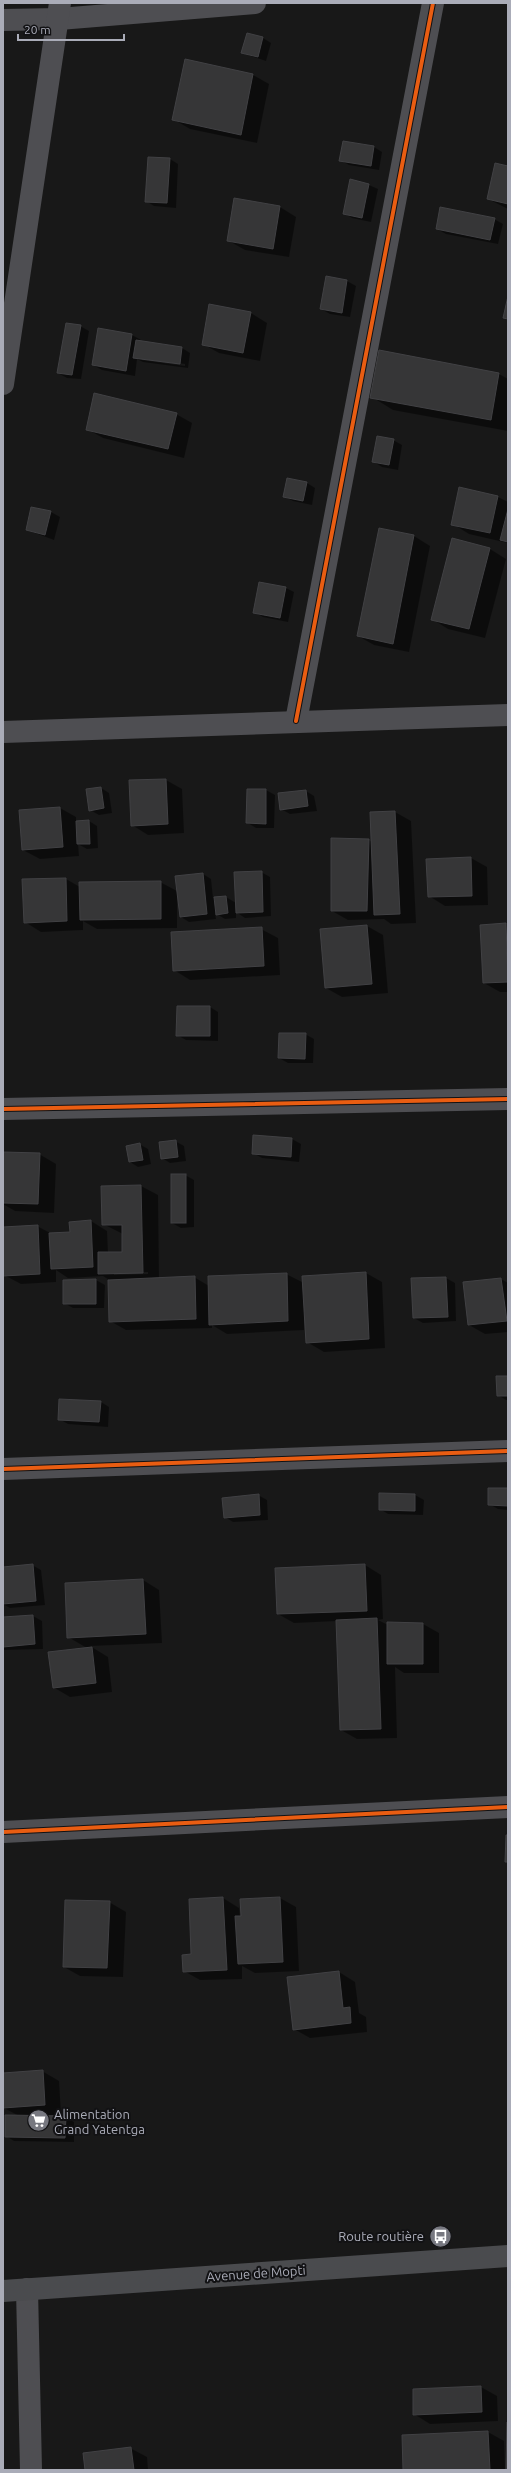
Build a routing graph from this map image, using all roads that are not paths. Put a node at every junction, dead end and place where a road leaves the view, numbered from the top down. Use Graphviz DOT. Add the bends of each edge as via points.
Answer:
graph roads {
  1 [pos="255,3"];
  2 [pos="433,3"];
  3 [pos="59,11"];
  4 [pos="3,20"];
  5 [pos="3,384"];
  6 [pos="508,715"];
  7 [pos="296,721"];
  8 [pos="3,732"];
  9 [pos="508,1099"];
  10 [pos="3,1109"];
  11 [pos="508,1451"];
  12 [pos="3,1469"];
  13 [pos="508,1808"];
  14 [pos="3,1832"];
  15 [pos="508,2256"];
  16 [pos="27,2289"];
  17 [pos="3,2291"];
  18 [pos="31,2470"];
  1 -- 3 [label="street"];
  2 -- 7 [label="street"];
  3 -- 4 [label="street"];
  3 -- 5 [label="street"];
  6 -- 7 [label="street"];
  7 -- 8 [label="street"];
  9 -- 10 [label="street"];
  11 -- 12 [label="street"];
  13 -- 14 [label="street"];
  15 -- 16 [label="main road, Avenue de Mopti"];
  16 -- 17 [label="main road, Avenue de Mopti"];
  16 -- 18 [label="street"];
}
